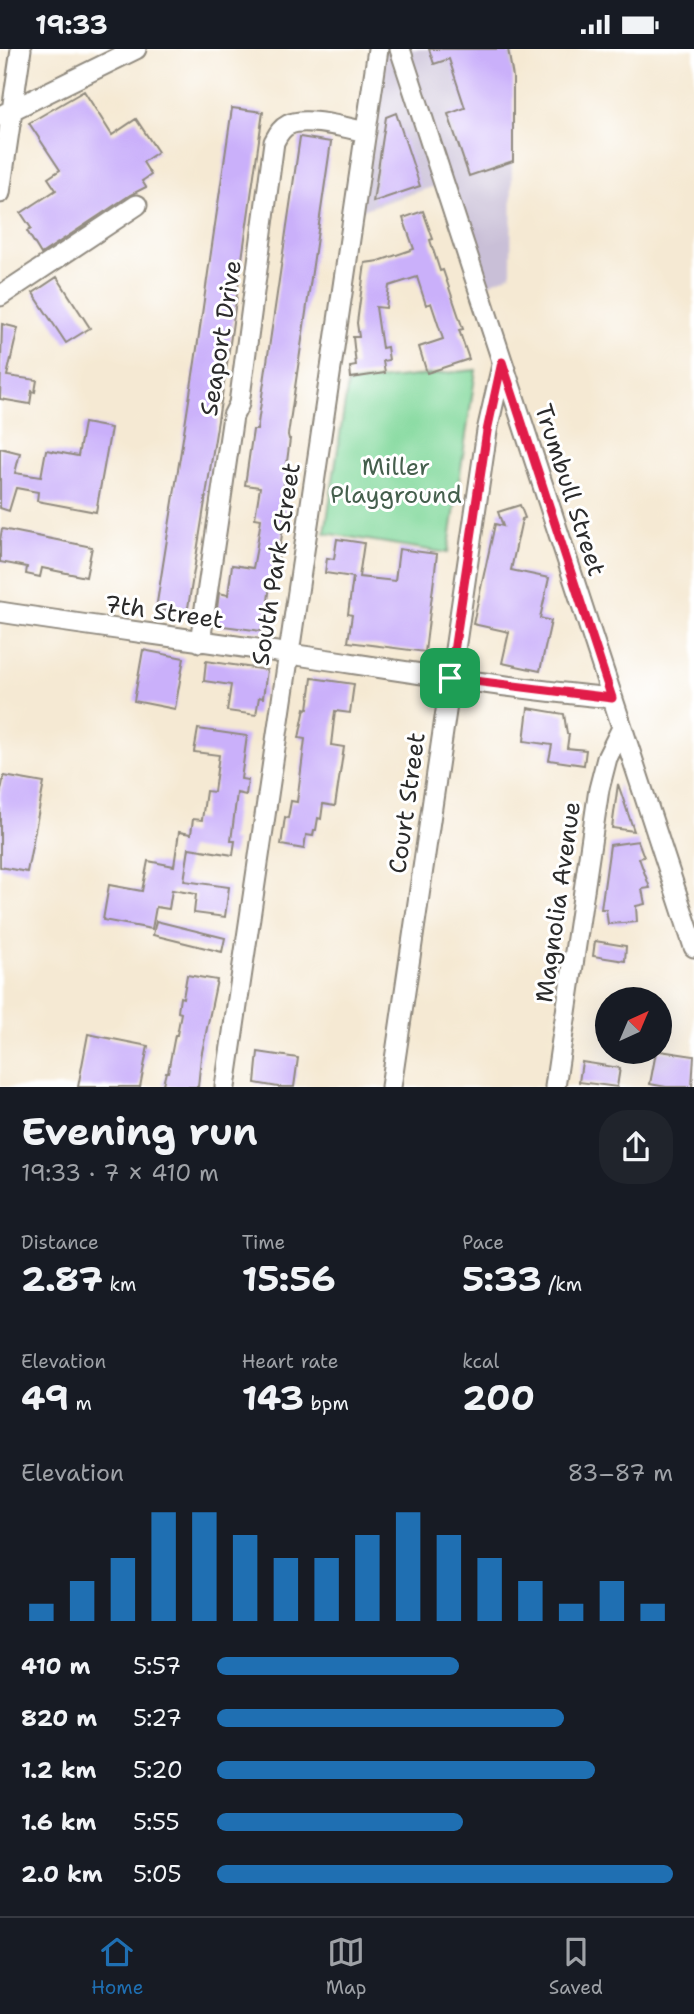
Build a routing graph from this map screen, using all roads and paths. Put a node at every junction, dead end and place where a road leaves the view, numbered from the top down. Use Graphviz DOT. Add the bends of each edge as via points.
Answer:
graph roads {
  1 [pos="21,49"];
  2 [pos="136,49"];
  3 [pos="378,49"];
  4 [pos="400,49"];
  5 [pos="6,114"];
  6 [pos="366,132"];
  7 [pos="0,193"];
  8 [pos="137,205"];
  9 [pos="0,296"];
  10 [pos="502,362"];
  11 [pos="0,612"];
  12 [pos="200,642"];
  13 [pos="288,653"];
  14 [pos="450,678"];
  15 [pos="612,698"];
  16 [pos="622,728"];
  17 [pos="694,947"];
  18 [pos="225,1087"];
  19 [pos="391,1087"];
  20 [pos="555,1087"];
  1 -- 5 [label="street"];
  2 -- 5 [label="street"];
  3 -- 6 [label="street, South Park Street"];
  4 -- 10 [label="street, Trumbull Street"];
  5 -- 7 [label="street"];
  6 -- 12 [label="street, Seaport Drive" via="303,121 290,124 274,142 239,404 233,416"];
  6 -- 13 [label="street, South Park Street"];
  8 -- 9 [label="street"];
  10 -- 14 [label="street, Court Street" via="487,431"];
  10 -- 15 [label="street, Trumbull Street"];
  11 -- 12 [label="street, 7th Street"];
  12 -- 13 [label="street, 7th Street"];
  13 -- 14 [label="street, 7th Street"];
  13 -- 18 [label="street, South Park Street"];
  14 -- 15 [label="street, 7th Street"];
  14 -- 19 [label="street, Court Street"];
  15 -- 16 [label="street, Trumbull Street"];
  16 -- 17 [label="street, Trumbull Street"];
  16 -- 20 [label="street, Magnolia Avenue" via="599,789"];
}
